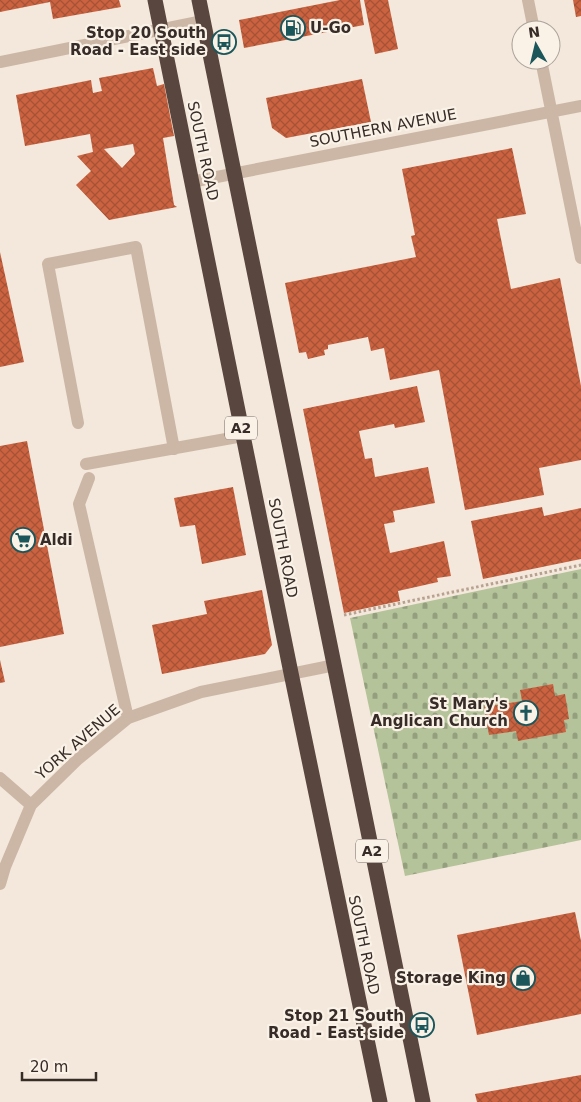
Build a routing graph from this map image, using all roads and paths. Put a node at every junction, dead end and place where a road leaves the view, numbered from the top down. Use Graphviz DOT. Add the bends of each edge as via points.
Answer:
graph roads {
  1 [pos="155,0"];
  2 [pos="198,0"];
  3 [pos="528,0"];
  4 [pos="532,20"];
  5 [pos="203,21"];
  6 [pos="160,29"];
  7 [pos="0,62"];
  8 [pos="543,70"];
  9 [pos="581,106"];
  10 [pos="551,112"];
  11 [pos="234,174"];
  12 [pos="192,182"];
  13 [pos="581,258"];
  14 [pos="78,423"];
  15 [pos="243,436"];
  16 [pos="174,448"];
  17 [pos="86,464"];
  18 [pos="89,478"];
  19 [pos="581,566"];
  20 [pos="326,619"];
  21 [pos="335,665"];
  22 [pos="291,673"];
  23 [pos="128,718"];
  24 [pos="0,778"];
  25 [pos="31,805"];
  26 [pos="0,884"];
  27 [pos="380,1102"];
  28 [pos="423,1102"];
  1 -- 6 [label="highway, SOUTH ROAD / A2"];
  2 -- 5 [label="highway, SOUTH ROAD / A2"];
  3 -- 4 [label="street"];
  5 -- 6 [label="street"];
  5 -- 11 [label="highway, SOUTH ROAD / A2"];
  6 -- 7 [label="street"];
  6 -- 12 [label="highway, SOUTH ROAD / A2"];
  8 -- 10 [label="street"];
  9 -- 10 [label="street, SOUTHERN AVENUE"];
  10 -- 11 [label="street, SOUTHERN AVENUE"];
  10 -- 13 [label="street"];
  11 -- 12 [label="street, SOUTHERN AVENUE"];
  11 -- 20 [label="highway, SOUTH ROAD / A2"];
  12 -- 15 [label="highway, SOUTH ROAD / A2"];
  14 -- 16 [label="street" via="48,264 136,247"];
  15 -- 16 [label="street"];
  15 -- 22 [label="highway, SOUTH ROAD / A2"];
  16 -- 17 [label="street"];
  18 -- 23 [label="street" via="79,504"];
  19 -- 20 [label="path"];
  20 -- 21 [label="highway, SOUTH ROAD / A2"];
  21 -- 22 [label="street, YORK AVENUE"];
  21 -- 28 [label="highway, SOUTH ROAD / A2"];
  22 -- 23 [label="street, YORK AVENUE" via="200,692"];
  22 -- 27 [label="highway, SOUTH ROAD / A2"];
  23 -- 25 [label="street, YORK AVENUE"];
  24 -- 25 [label="street"];
  25 -- 26 [label="street, YORK AVENUE"];
}
